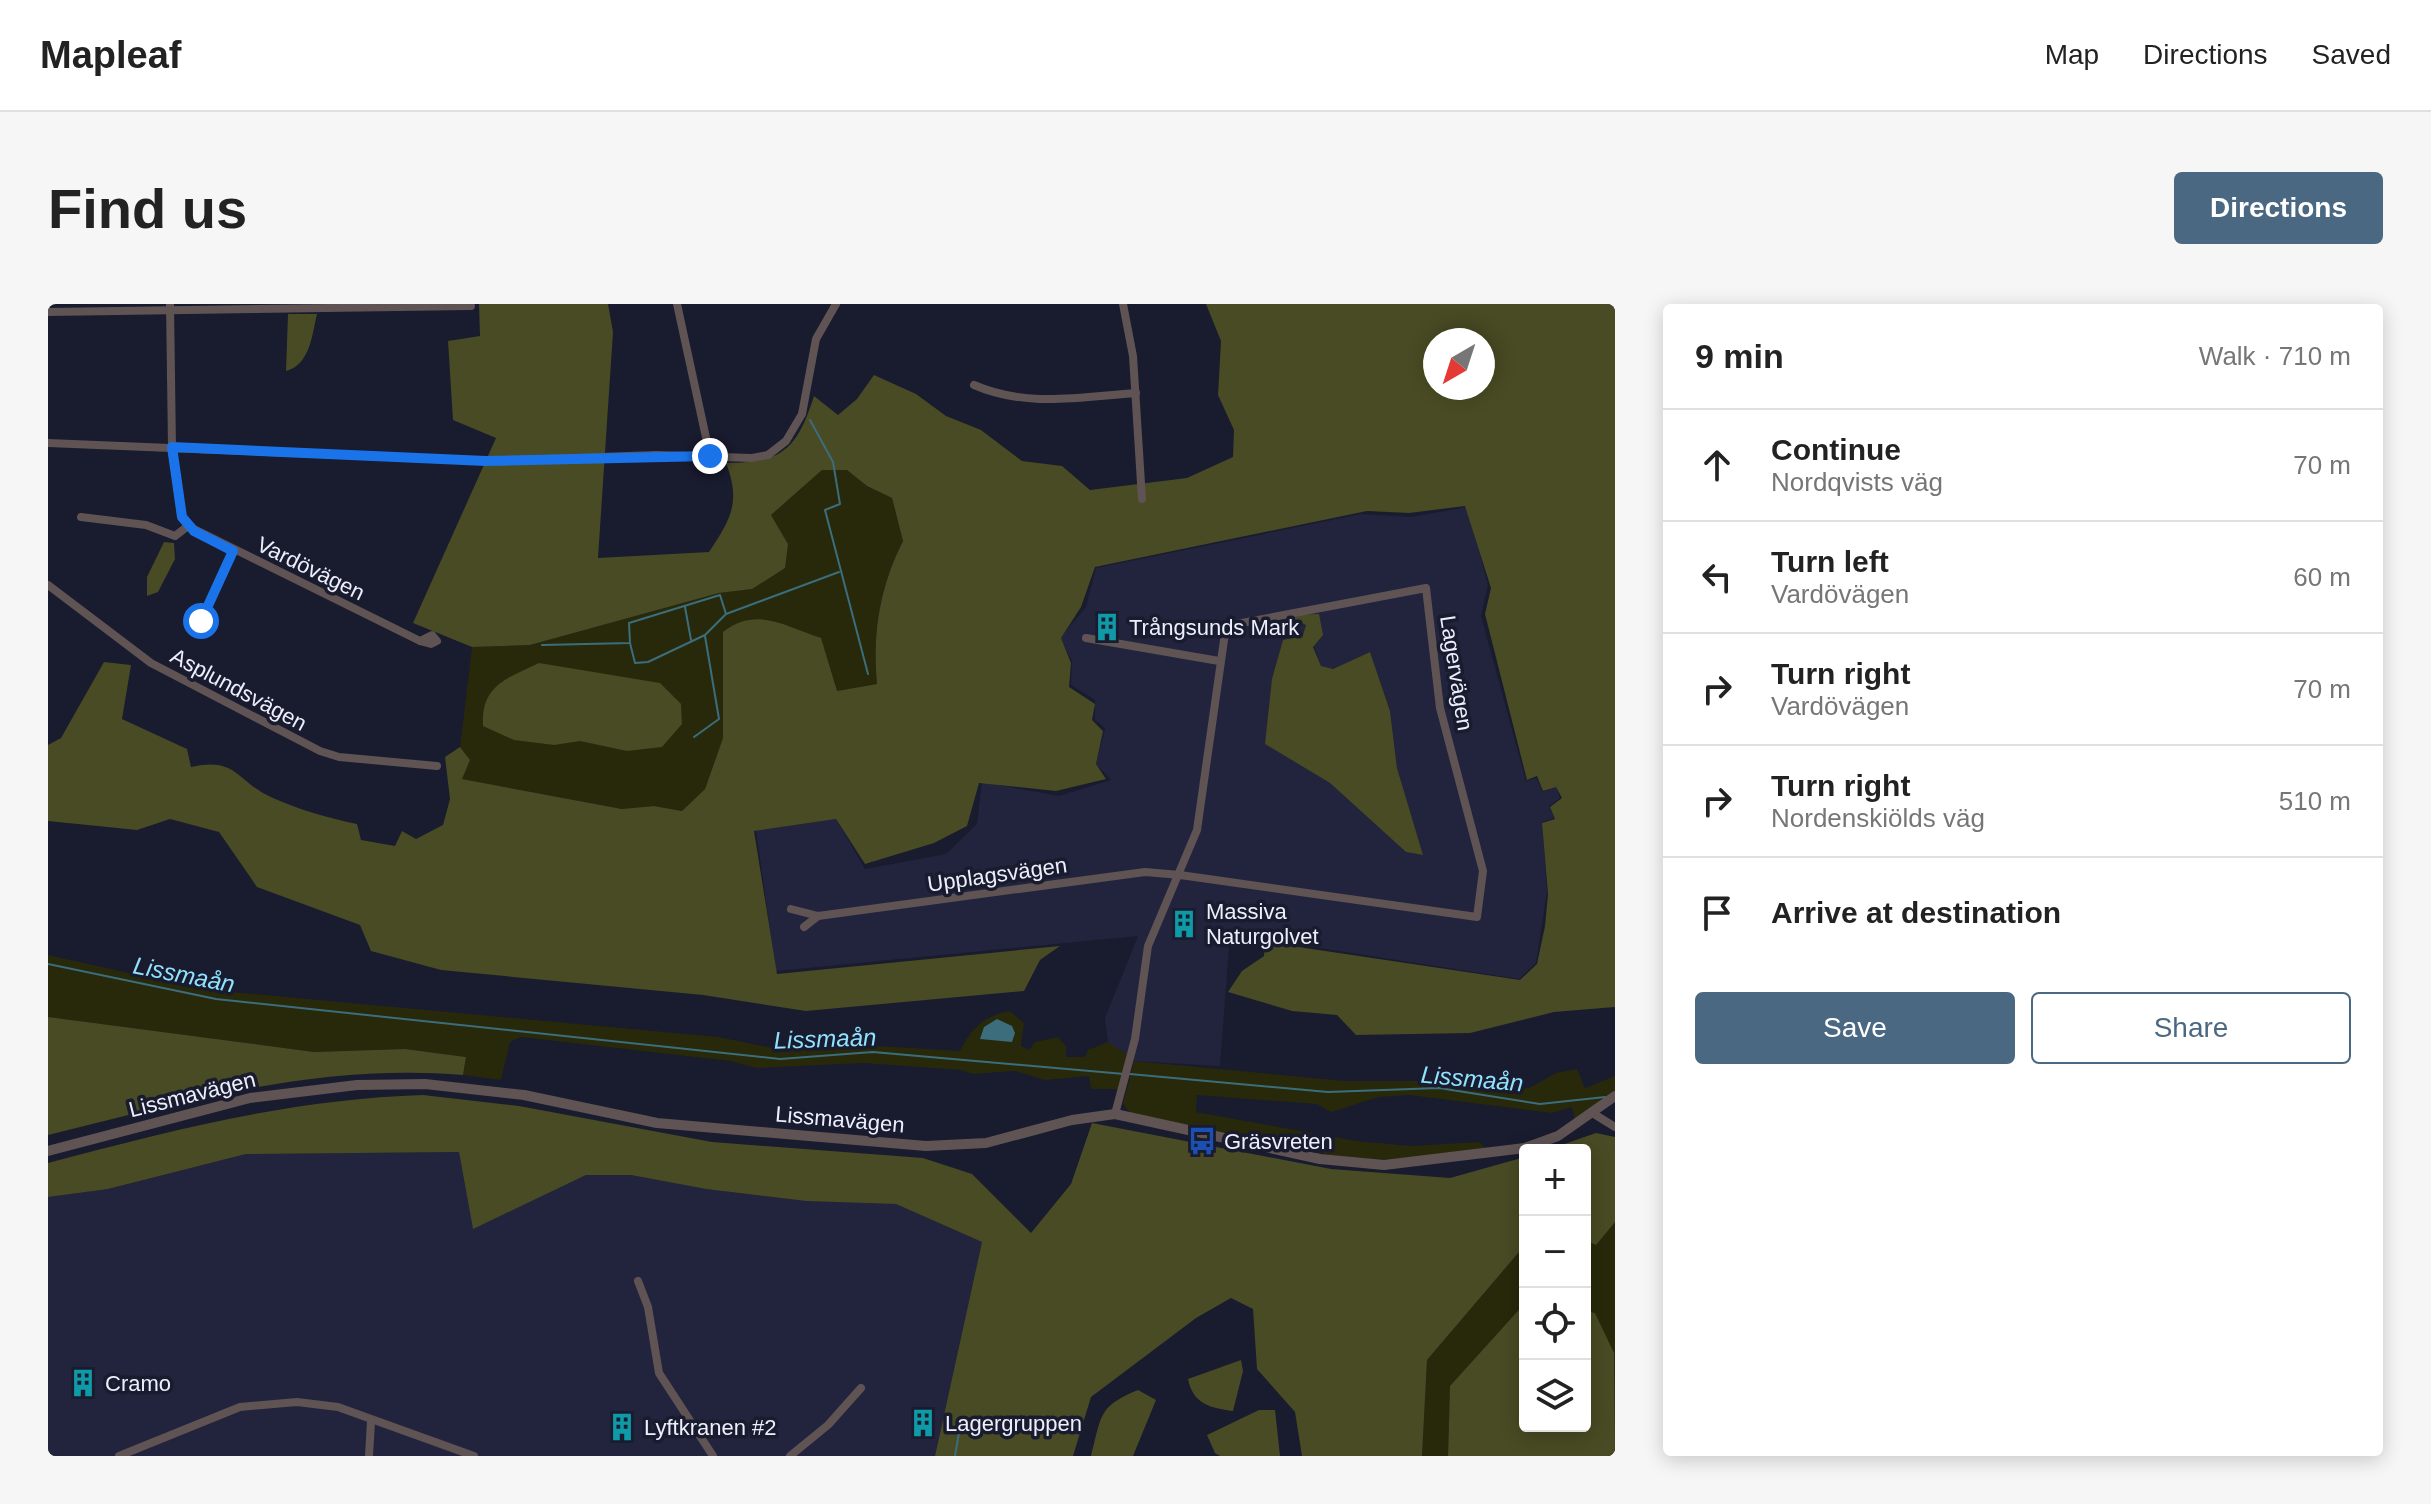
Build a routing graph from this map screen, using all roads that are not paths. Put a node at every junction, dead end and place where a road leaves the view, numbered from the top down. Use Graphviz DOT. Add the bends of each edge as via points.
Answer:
graph roads {
  1 [pos="677,304"];
  2 [pos="836,304"];
  3 [pos="1123,304"];
  4 [pos="170,306"];
  5 [pos="377,306"];
  6 [pos="471,306"];
  7 [pos="48,312"];
  8 [pos="974,385"];
  9 [pos="1136,393"];
  10 [pos="48,443"];
  11 [pos="172,447"];
  12 [pos="710,456"];
  13 [pos="1142,499"];
  14 [pos="81,517"];
  15 [pos="188,526"];
  16 [pos="233,551"];
  17 [pos="48,585"];
  18 [pos="201,621"];
  19 [pos="1086,638"];
  20 [pos="420,641"];
  21 [pos="1219,661"];
  22 [pos="437,766"];
  23 [pos="1180,875"];
  24 [pos="791,909"];
  25 [pos="818,916"];
  26 [pos="804,927"];
  27 [pos="1615,1096"];
  28 [pos="1115,1114"];
  29 [pos="1594,1114"];
  30 [pos="1615,1127"];
  31 [pos="48,1151"];
  32 [pos="638,1281"];
  33 [pos="861,1388"];
  34 [pos="371,1421"];
  35 [pos="119,1456"];
  36 [pos="369,1456"];
  37 [pos="474,1456"];
  38 [pos="713,1456"];
  39 [pos="790,1456"];
  1 -- 12 [label="street"];
  2 -- 12 [label="street" via="816,339 802,414 786,441 768,455"];
  3 -- 9 [label="street"];
  4 -- 5 [label="street"];
  4 -- 7 [label="street"];
  4 -- 11 [label="street"];
  5 -- 6 [label="street"];
  8 -- 9 [label="street" via="998,396 1032,401"];
  9 -- 13 [label="street"];
  10 -- 11 [label="street"];
  11 -- 12 [label="street" via="486,461"];
  11 -- 15 [label="street" via="182,517"];
  14 -- 15 [label="street" via="146,525 175,536"];
  15 -- 16 [label="street, Vardövägen"];
  16 -- 18 [label="street"];
  16 -- 20 [label="street, Vardövägen"];
  17 -- 22 [label="street, Asplundsvägen" via="151,663 320,751"];
  19 -- 21 [label="street"];
  21 -- 23 [label="street, Lagervägen" via="1197,830"];
  21 -- 23 [label="street, Lagervägen" via="1226,626 1426,588 1440,708 1483,871 1477,917"];
  23 -- 25 [label="street, Upplagsvägen" via="1145,872"];
  23 -- 28 [label="street, Lagervägen" via="1148,946 1135,1039"];
  24 -- 25 [label="street"];
  25 -- 26 [label="street"];
  27 -- 29 [label="street, Lissmavägen"];
  28 -- 29 [label="street, Lissmavägen" via="1320,1159 1384,1165 1525,1148"];
  28 -- 31 [label="street, Lissmavägen" via="986,1143 926,1146 657,1123 524,1095 454,1087 357,1085 250,1098"];
  29 -- 30 [label="street"];
  32 -- 38 [label="street" via="659,1373"];
  33 -- 39 [label="street"];
  34 -- 35 [label="street" via="338,1407 297,1402 240,1407"];
  34 -- 36 [label="street"];
  34 -- 37 [label="street"];
}
